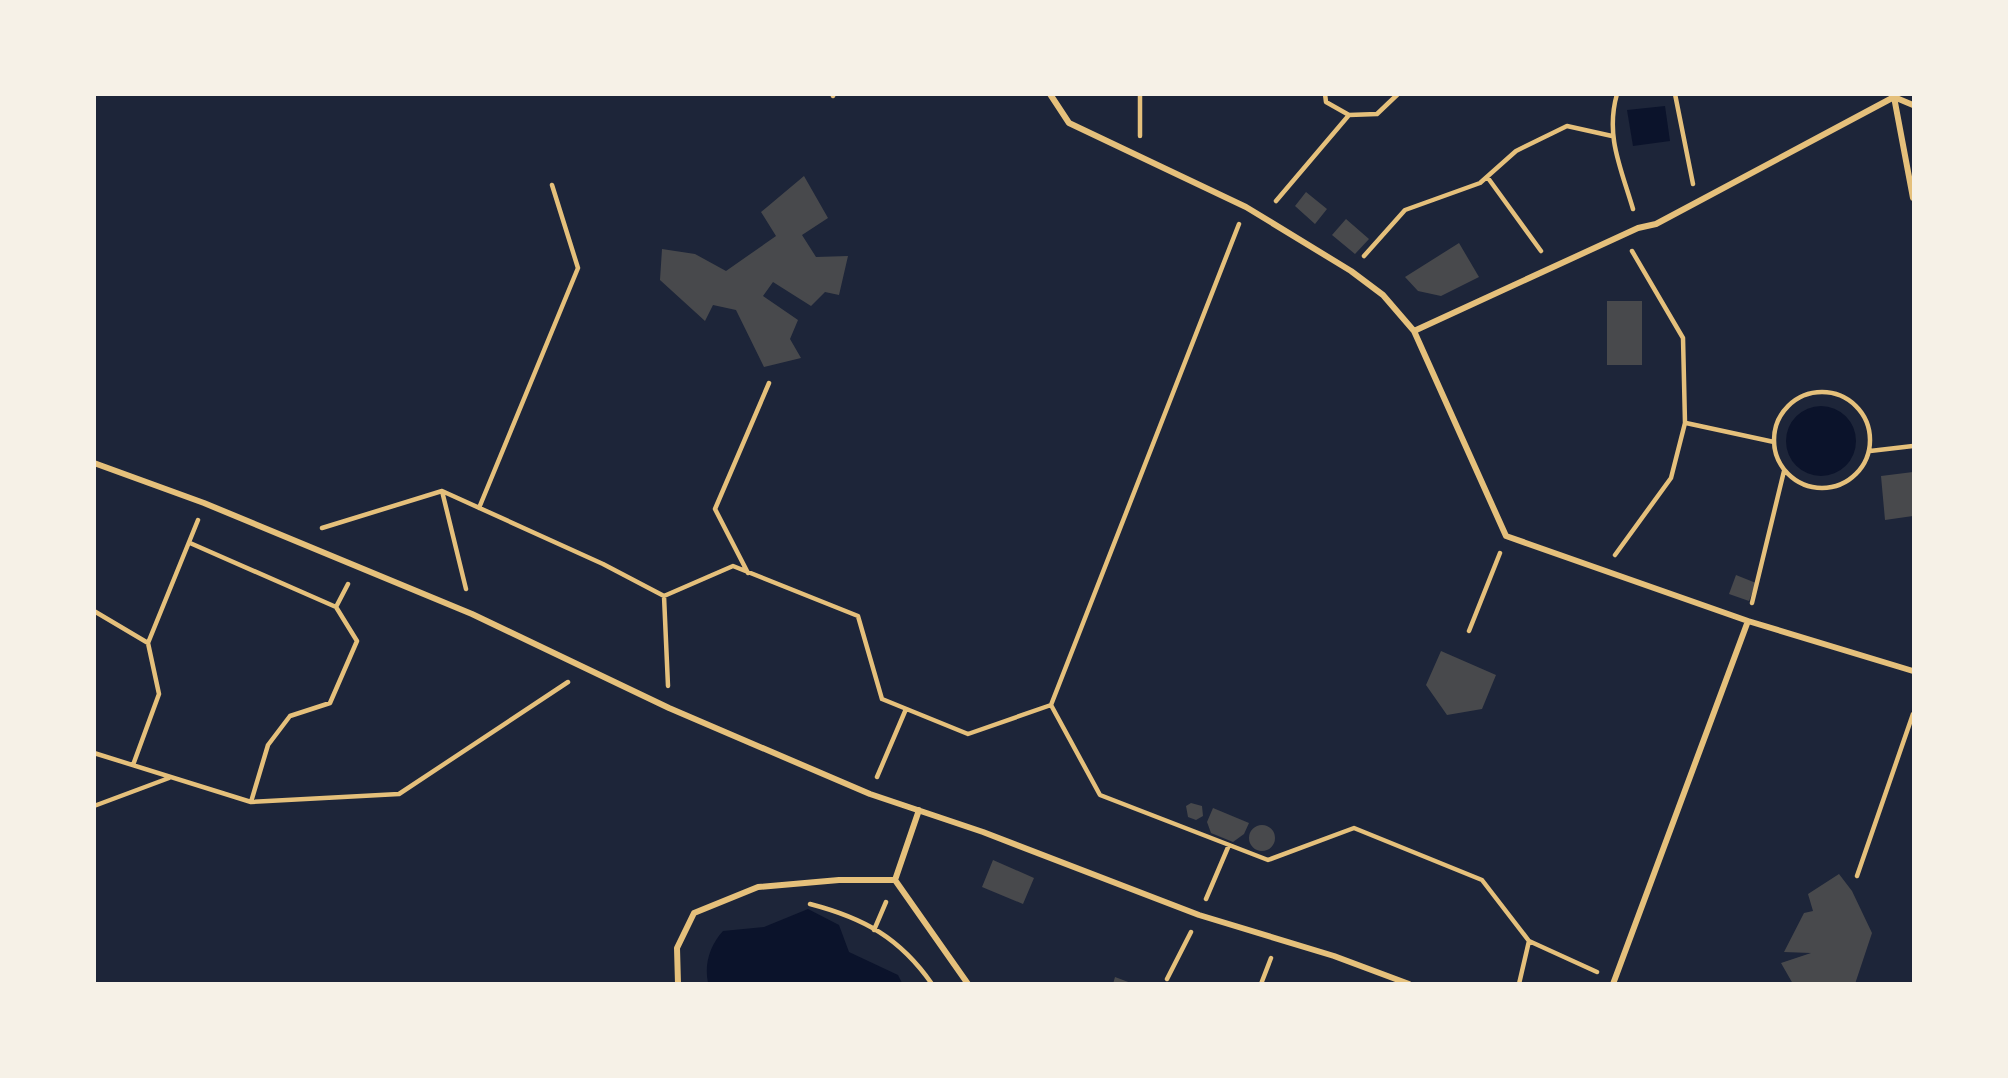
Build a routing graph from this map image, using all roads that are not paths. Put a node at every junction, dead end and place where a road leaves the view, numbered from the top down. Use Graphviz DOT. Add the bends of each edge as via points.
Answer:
graph roads {
  1 [pos="1050,94"];
  2 [pos="1894,97"];
  3 [pos="1913,105"];
  4 [pos="1913,198"];
  5 [pos="1414,331"];
  6 [pos="94,463"];
  7 [pos="1748,621"];
  8 [pos="1913,671"];
  9 [pos="919,810"];
  10 [pos="895,880"];
  11 [pos="1613,982"];
  12 [pos="678,984"];
  13 [pos="968,984"];
  14 [pos="1409,984"];
  1 -- 5 [label="street" via="1069,123 1246,207 1351,271 1383,295"];
  2 -- 3 [label="street"];
  2 -- 4 [label="street"];
  2 -- 5 [label="street" via="1656,224 1622,235"];
  5 -- 7 [label="street" via="1506,536"];
  6 -- 9 [label="street" via="204,503 472,614 669,708"];
  7 -- 8 [label="street"];
  7 -- 11 [label="street"];
  9 -- 10 [label="street"];
  9 -- 14 [label="street" via="1199,915"];
  10 -- 12 [label="street" via="758,887 694,913 677,948"];
  10 -- 13 [label="street"];
}
